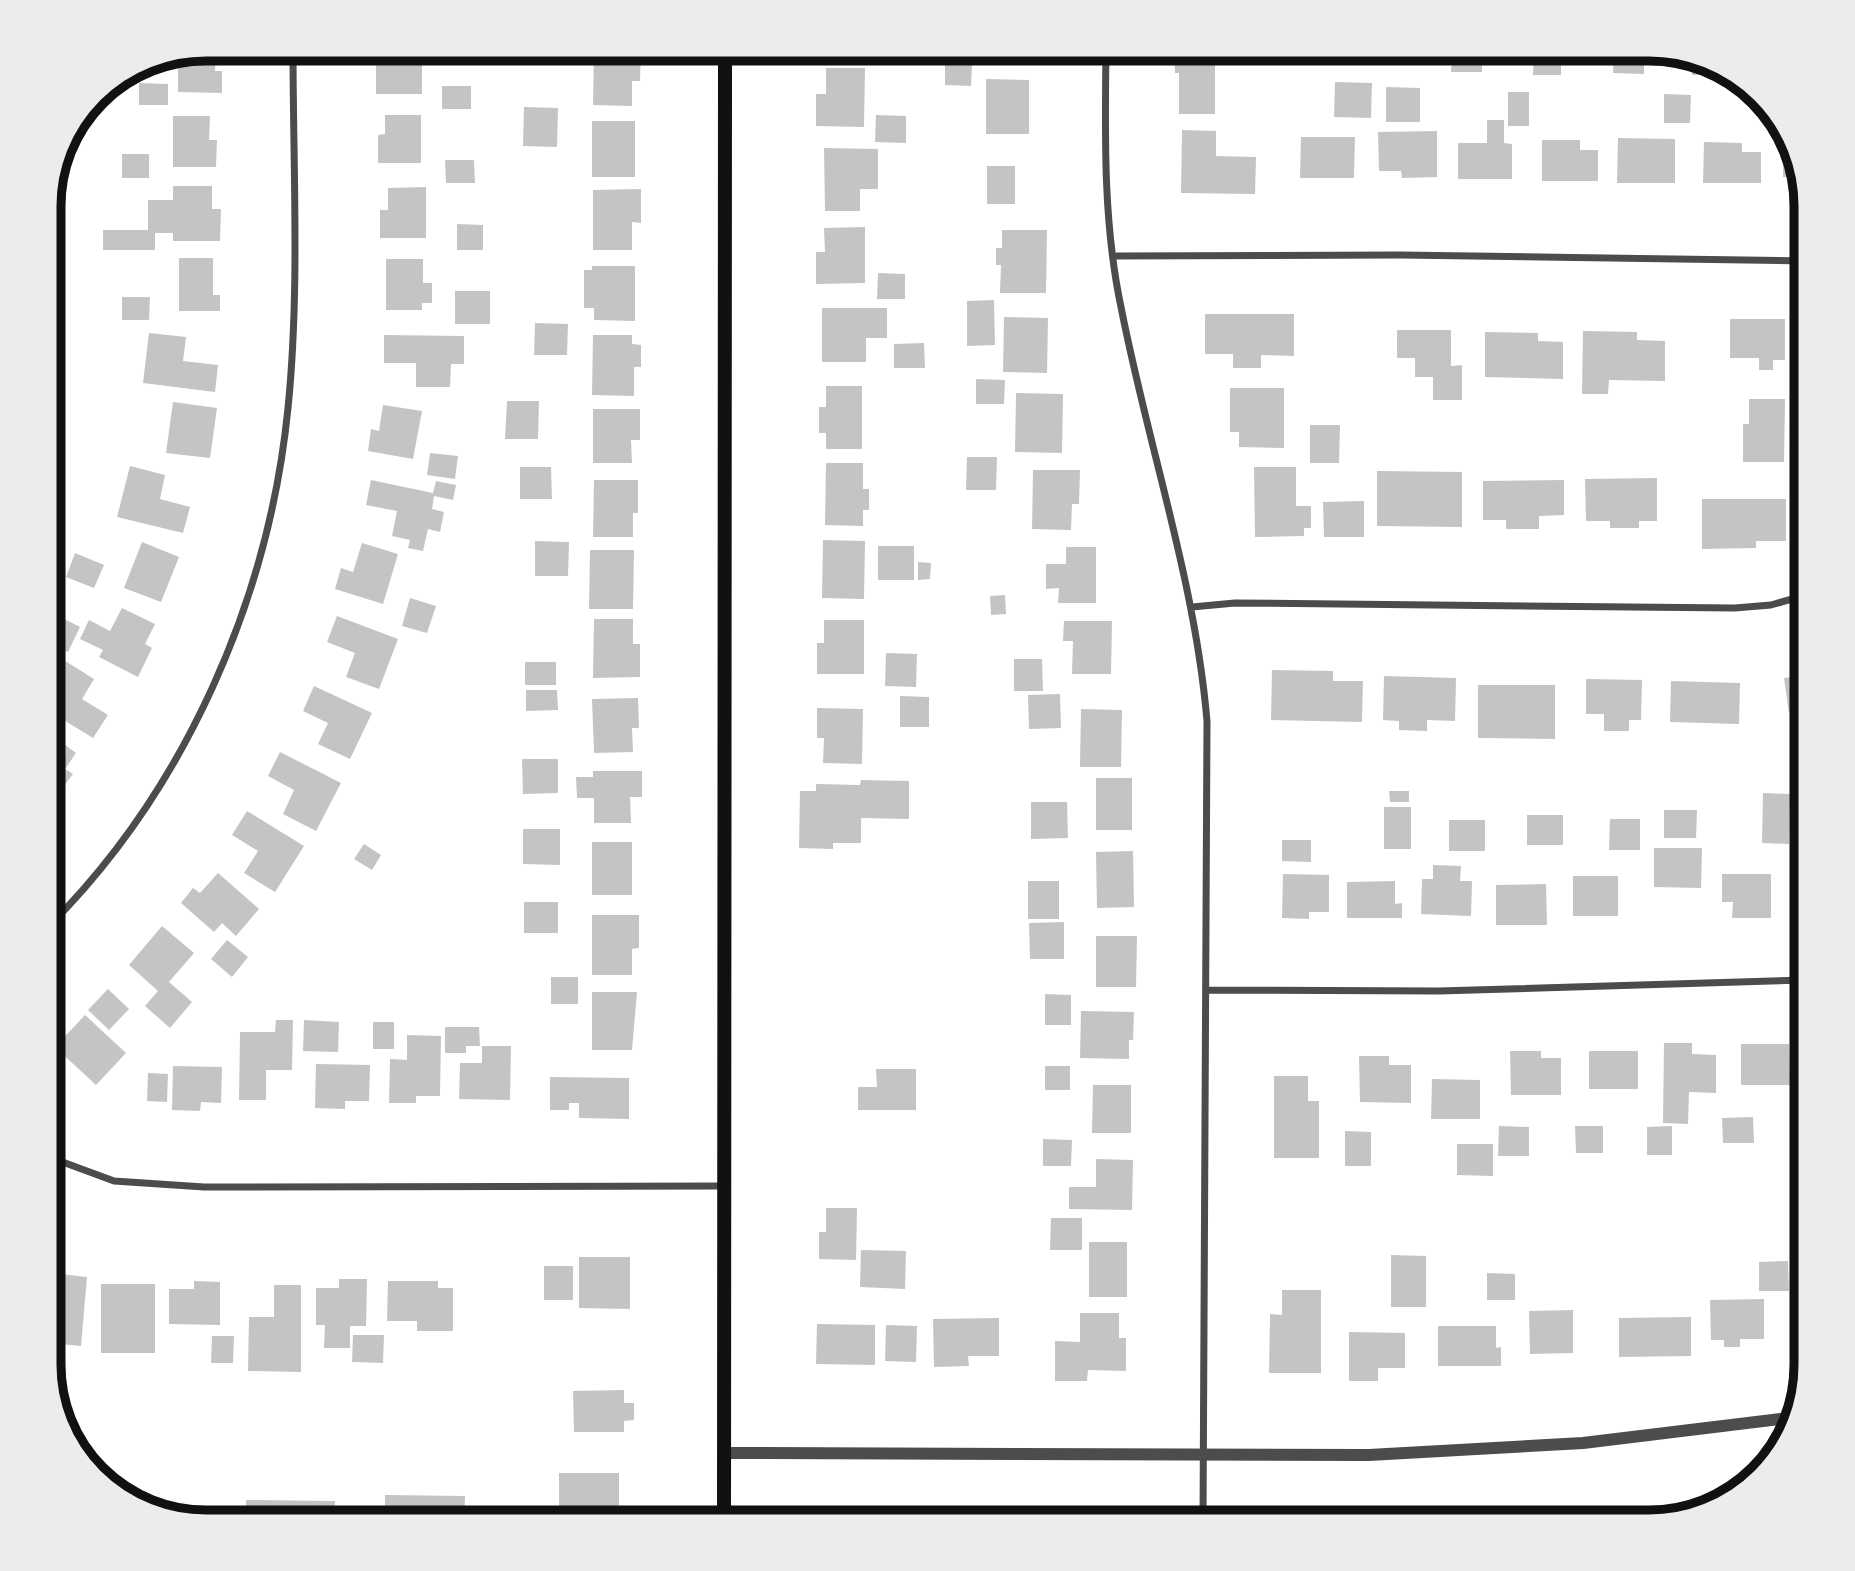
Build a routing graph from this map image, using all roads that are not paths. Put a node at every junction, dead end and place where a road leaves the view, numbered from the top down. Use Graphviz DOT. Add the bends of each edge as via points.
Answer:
graph roads {
  1 [pos="293,61"];
  2 [pos="725,61"];
  3 [pos="1106,61"];
  4 [pos="1113,256"];
  5 [pos="1794,261"];
  6 [pos="1794,598"];
  7 [pos="1192,607"];
  8 [pos="62,913"];
  9 [pos="1794,980"];
  10 [pos="1206,990"];
  11 [pos="62,1162"];
  12 [pos="723,1186"];
  13 [pos="1783,1419"];
  14 [pos="724,1453"];
  15 [pos="1203,1457"];
  16 [pos="724,1510"];
  17 [pos="1203,1510"];
  1 -- 8 [label="street" via="294,302 288,409 272,508 251,594 218,678 159,784 87,887"];
  2 -- 12 [label="main road"];
  3 -- 4 [label="street" via="1105,159"];
  4 -- 5 [label="street"];
  4 -- 7 [label="street" via="1145,418"];
  6 -- 7 [label="street" via="1735,608 1249,603"];
  7 -- 10 [label="street" via="1207,721"];
  9 -- 10 [label="street" via="1439,991"];
  10 -- 15 [label="street"];
  11 -- 12 [label="street" via="114,1181 191,1187"];
  12 -- 14 [label="main road"];
  13 -- 15 [label="street" via="1471,1452"];
  14 -- 15 [label="street"];
  14 -- 16 [label="main road"];
  15 -- 17 [label="street"];
}
